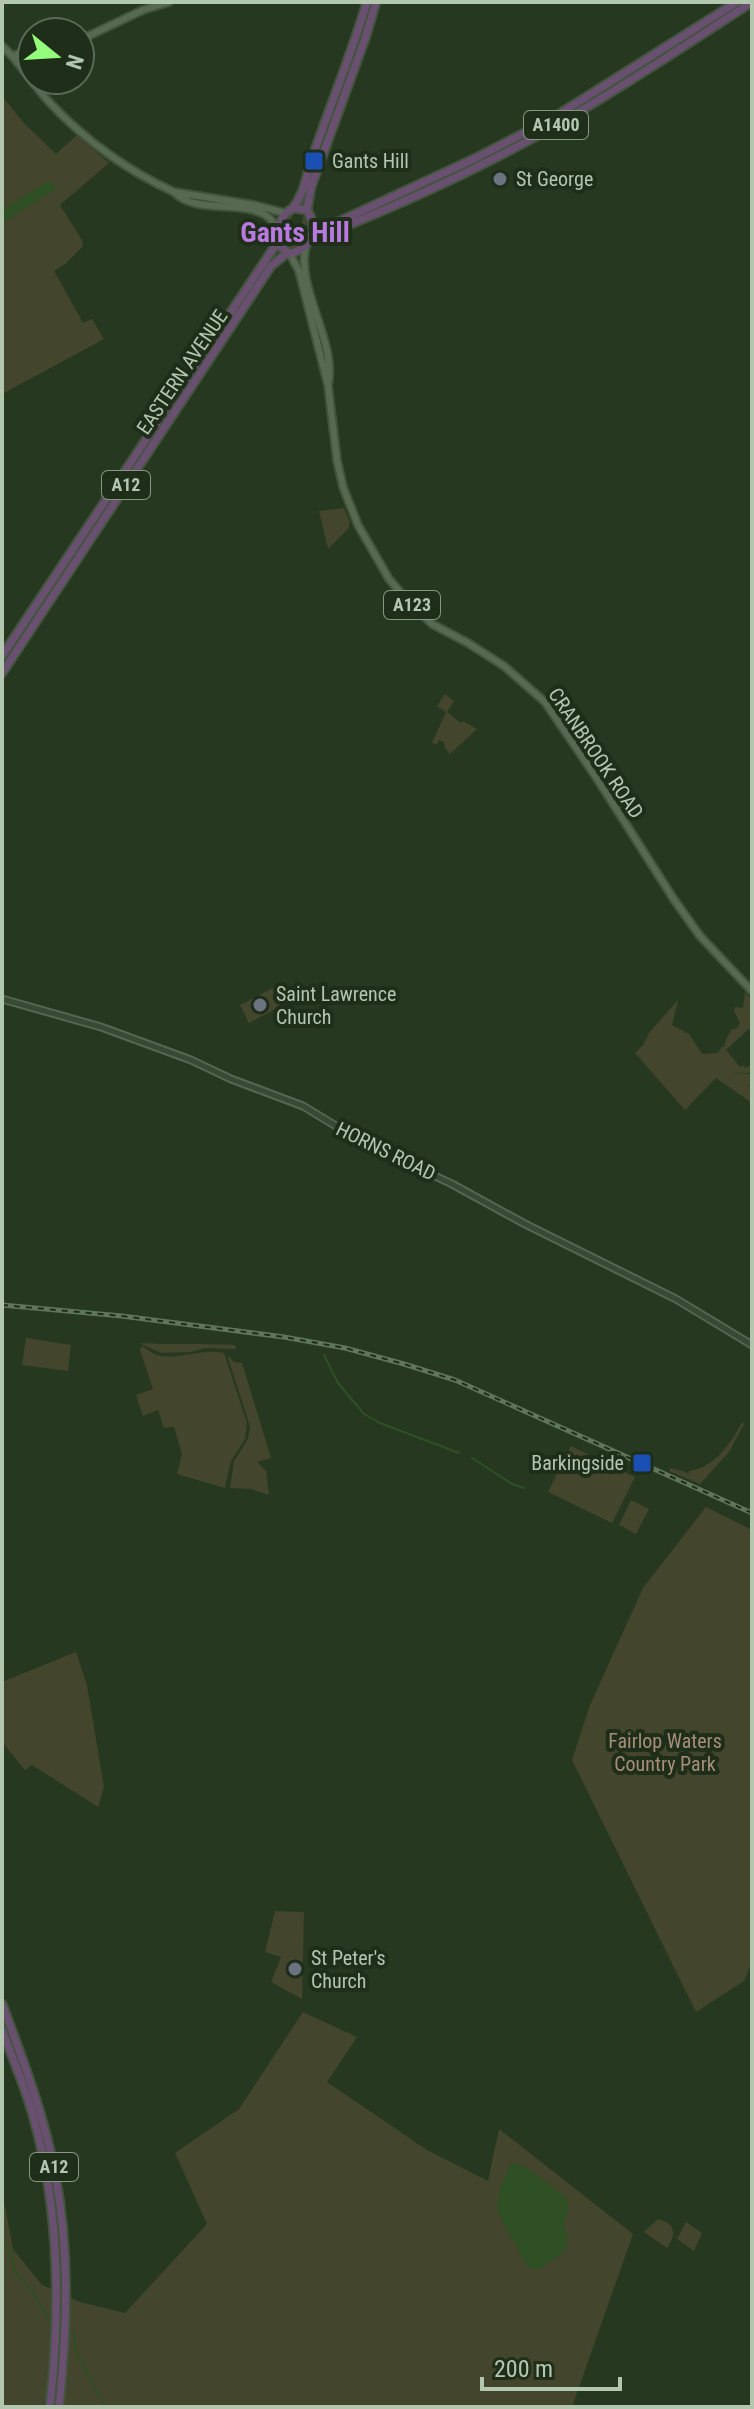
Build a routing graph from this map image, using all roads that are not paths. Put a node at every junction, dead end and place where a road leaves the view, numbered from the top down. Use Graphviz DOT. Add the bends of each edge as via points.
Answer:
graph roads {
  1 [pos="169,2"];
  2 [pos="367,2"];
  3 [pos="376,2"];
  4 [pos="737,2"];
  5 [pos="752,2"];
  6 [pos="96,32"];
  7 [pos="2,46"];
  8 [pos="16,55"];
  9 [pos="13,56"];
  10 [pos="16,59"];
  11 [pos="45,96"];
  12 [pos="174,192"];
  13 [pos="293,208"];
  14 [pos="307,210"];
  15 [pos="285,213"];
  16 [pos="312,221"];
  17 [pos="278,231"];
  18 [pos="279,240"];
  19 [pos="308,243"];
  20 [pos="288,254"];
  21 [pos="328,385"];
  22 [pos="2,656"];
  23 [pos="2,673"];
  24 [pos="752,991"];
  25 [pos="2,999"];
  26 [pos="752,1345"];
  27 [pos="2,2004"];
  28 [pos="2,2030"];
  29 [pos="60,2338"];
  30 [pos="50,2407"];
  31 [pos="59,2407"];
  1 -- 6 [label="main road"];
  2 -- 13 [label="highway"];
  3 -- 14 [label="highway"];
  4 -- 16 [label="highway, A1400" via="523,134 337,223 323,228"];
  5 -- 19 [label="highway, A1400" via="521,145"];
  7 -- 9 [label="main road"];
  8 -- 9 [label="main road"];
  9 -- 10 [label="main road"];
  11 -- 12 [label="main road" via="100,149"];
  12 -- 15 [label="main road"];
  12 -- 17 [label="main road" via="199,203 260,212"];
  13 -- 14 [label="highway"];
  13 -- 15 [label="highway"];
  14 -- 16 [label="highway"];
  15 -- 17 [label="highway"];
  16 -- 19 [label="highway" via="314,233"];
  17 -- 18 [label="highway"];
  18 -- 20 [label="highway, A123"];
  18 -- 22 [label="highway, EASTERN AVENUE / A12"];
  19 -- 20 [label="highway, A12"];
  19 -- 21 [label="main road, CRANBROOK ROAD / A123" via="303,266 327,358"];
  20 -- 21 [label="main road, CRANBROOK ROAD / A123" via="299,271"];
  20 -- 23 [label="highway, EASTERN AVENUE / A12" via="271,266"];
  21 -- 24 [label="main road, CRANBROOK ROAD / A123" via="343,487 389,579 432,624 504,666 545,702 700,936"];
  25 -- 26 [label="street, HORNS ROAD" via="132,1038 303,1106 359,1140 676,1299"];
  27 -- 29 [label="highway, A12" via="54,2164 63,2234"];
  28 -- 29 [label="highway, A12" via="28,2100 45,2170"];
  29 -- 30 [label="highway, A12"];
  29 -- 31 [label="highway, A12"];
}
